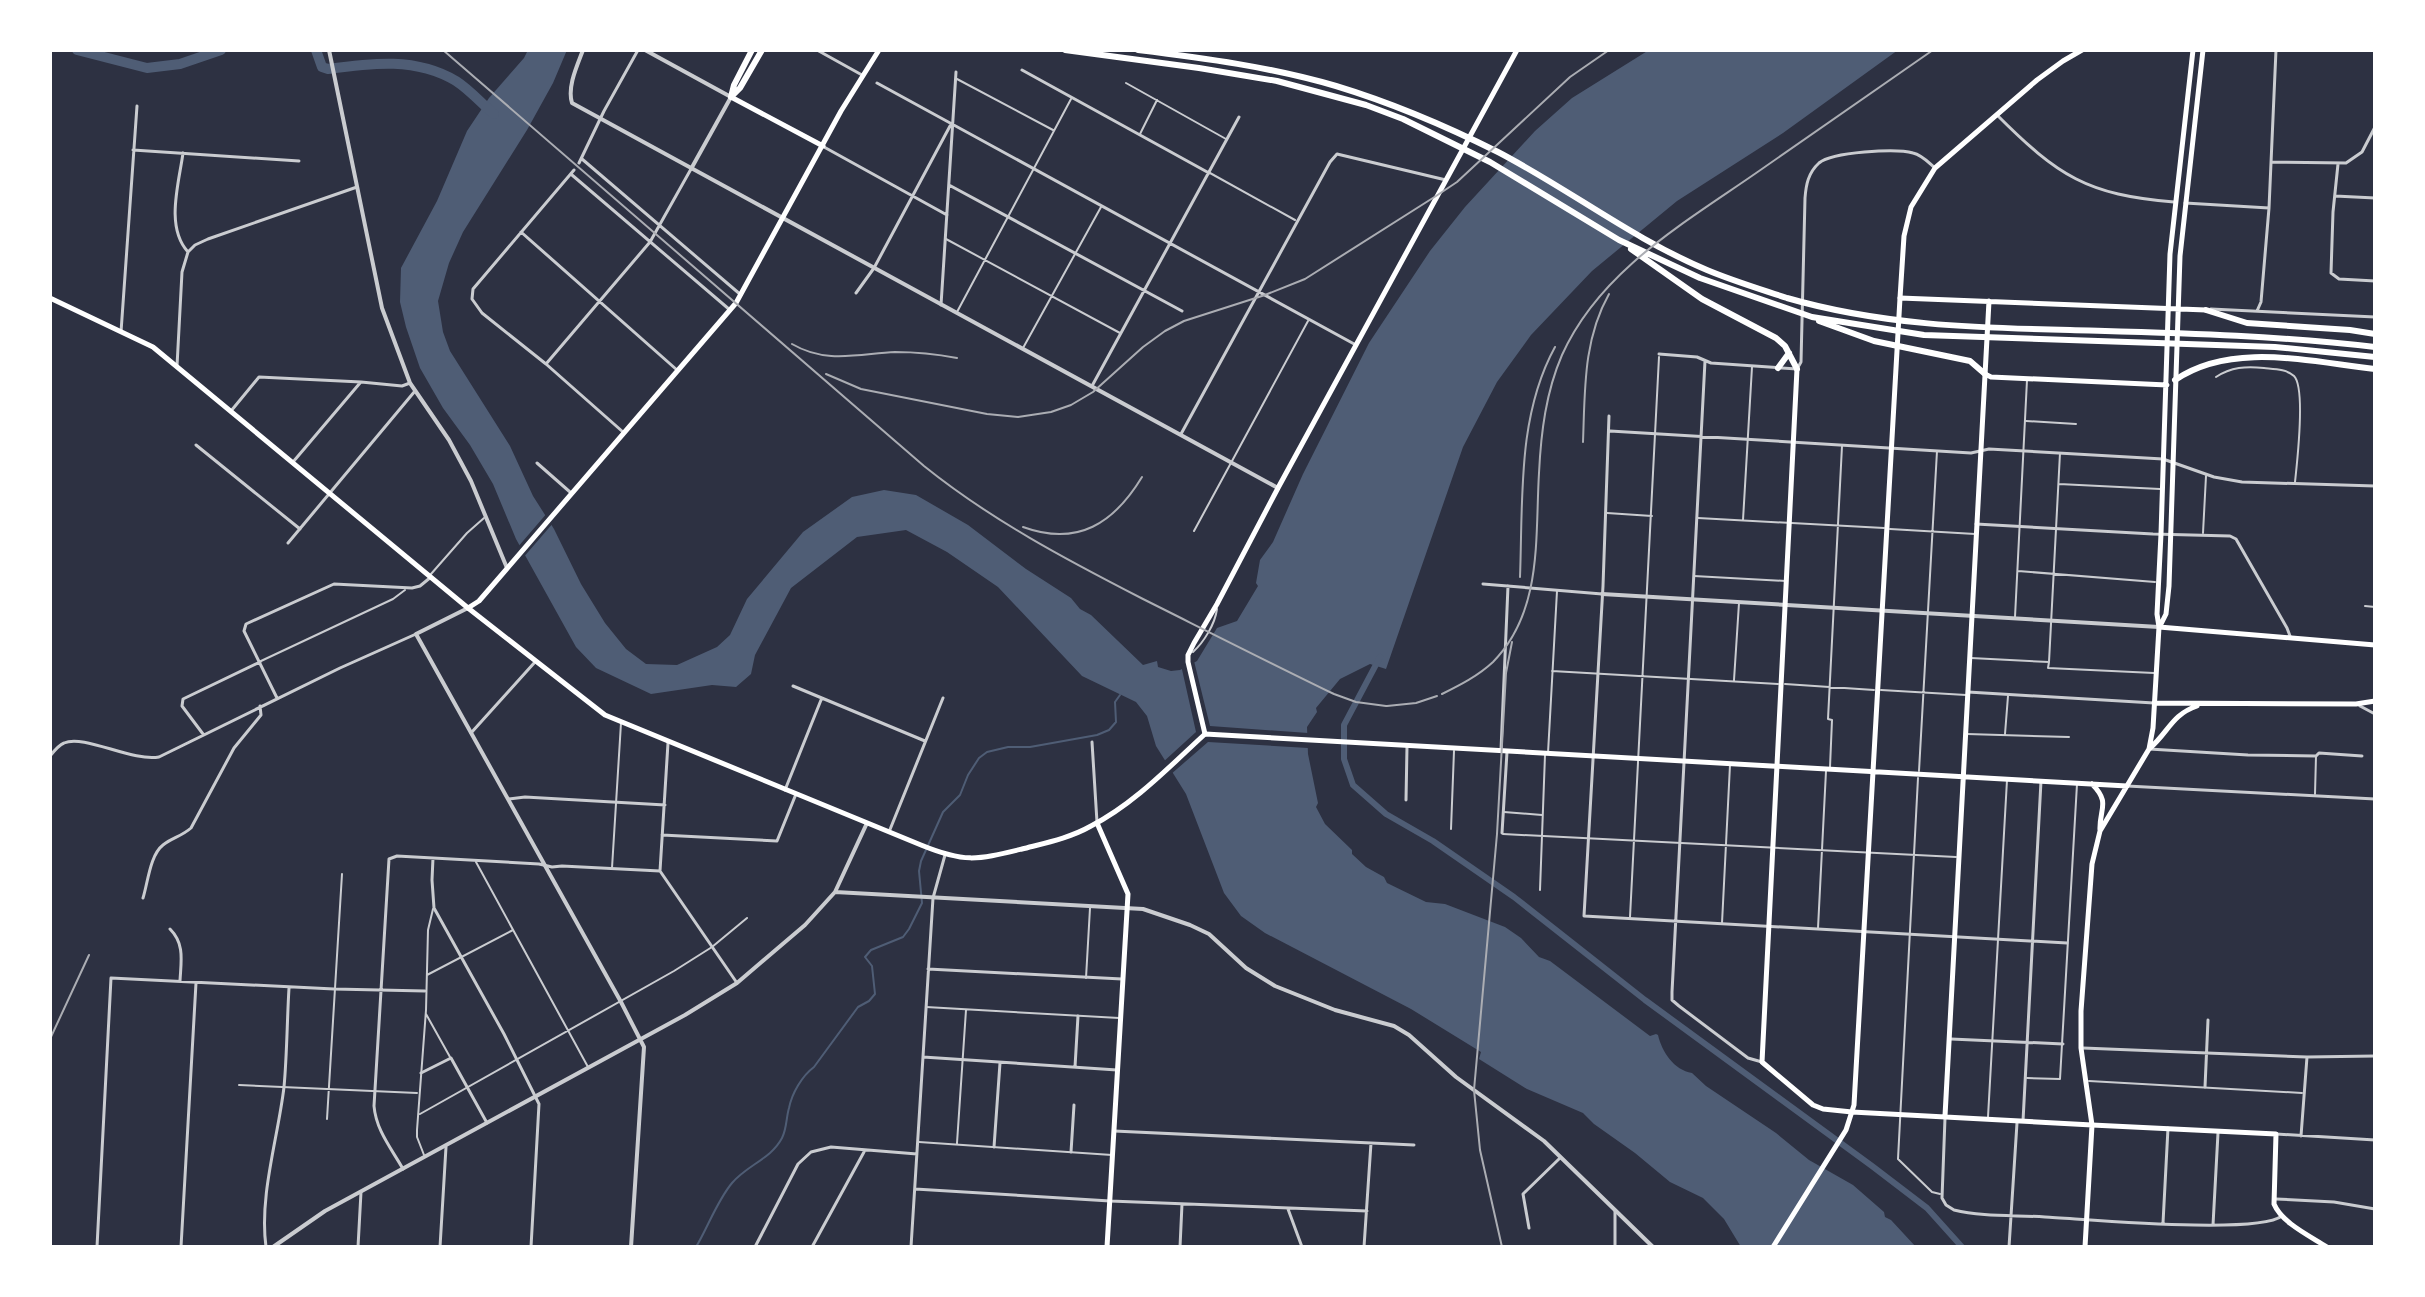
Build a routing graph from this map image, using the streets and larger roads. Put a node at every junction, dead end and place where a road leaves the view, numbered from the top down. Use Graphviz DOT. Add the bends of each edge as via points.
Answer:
graph roads {
  1 [pos="329,50"];
  2 [pos="583,50"];
  3 [pos="638,50"];
  4 [pos="645,50"];
  5 [pos="752,50"];
  6 [pos="762,50"];
  7 [pos="817,50"];
  8 [pos="879,50"];
  9 [pos="1065,50"];
  10 [pos="1138,50"];
  11 [pos="1158,50"];
  12 [pos="1517,50"];
  13 [pos="2082,50"];
  14 [pos="2193,50"];
  15 [pos="2203,50"];
  16 [pos="2276,50"];
  17 [pos="1174,55"];
  18 [pos="1022,70"];
  19 [pos="956,72"];
  20 [pos="862,75"];
  21 [pos="877,83"];
  22 [pos="731,97"];
  23 [pos="137,106"];
  24 [pos="1996,114"];
  25 [pos="1239,117"];
  26 [pos="601,120"];
  27 [pos="951,123"];
  28 [pos="2375,127"];
  29 [pos="823,146"];
  30 [pos="133,150"];
  31 [pos="183,153"];
  32 [pos="299,161"];
  33 [pos="2271,162"];
  34 [pos="2338,164"];
  35 [pos="1935,168"];
  36 [pos="691,169"];
  37 [pos="1209,173"];
  38 [pos="1446,180"];
  39 [pos="949,185"];
  40 [pos="357,187"];
  41 [pos="913,196"];
  42 [pos="2335,196"];
  43 [pos="2375,198"];
  44 [pos="2174,202"];
  45 [pos="2185,203"];
  46 [pos="2269,208"];
  47 [pos="947,215"];
  48 [pos="783,219"];
  49 [pos="660,226"];
  50 [pos="521,232"];
  51 [pos="1619,240"];
  52 [pos="650,242"];
  53 [pos="1170,244"];
  54 [pos="188,252"];
  55 [pos="874,268"];
  56 [pos="2375,281"];
  57 [pos="1144,291"];
  58 [pos="1260,292"];
  59 [pos="856,293"];
  60 [pos="741,295"];
  61 [pos="2375,296"];
  62 [pos="50,298"];
  63 [pos="1900,298"];
  64 [pos="1989,301"];
  65 [pos="601,303"];
  66 [pos="941,305"];
  67 [pos="2168,308"];
  68 [pos="2178,308"];
  69 [pos="730,310"];
  70 [pos="2206,310"];
  71 [pos="1182,311"];
  72 [pos="2257,311"];
  73 [pos="1812,317"];
  74 [pos="2375,317"];
  75 [pos="121,332"];
  76 [pos="2375,334"];
  77 [pos="1356,345"];
  78 [pos="2375,347"];
  79 [pos="1789,353"];
  80 [pos="1659,354"];
  81 [pos="2375,357"];
  82 [pos="1705,361"];
  83 [pos="546,364"];
  84 [pos="177,366"];
  85 [pos="1778,368"];
  86 [pos="1797,369"];
  87 [pos="2375,369"];
  88 [pos="677,370"];
  89 [pos="1985,374"];
  90 [pos="2175,380"];
  91 [pos="361,382"];
  92 [pos="410,383"];
  93 [pos="1092,386"];
  94 [pos="2165,386"];
  95 [pos="415,391"];
  96 [pos="231,411"];
  97 [pos="1609,416"];
  98 [pos="1610,431"];
  99 [pos="625,433"];
  100 [pos="1181,435"];
  101 [pos="1701,436"];
  102 [pos="1794,442"];
  103 [pos="196,445"];
  104 [pos="1891,448"];
  105 [pos="1980,451"];
  106 [pos="2163,459"];
  107 [pos="2173,461"];
  108 [pos="293,462"];
  109 [pos="537,463"];
  110 [pos="2375,486"];
  111 [pos="1278,488"];
  112 [pos="330,494"];
  113 [pos="571,494"];
  114 [pos="1976,524"];
  115 [pos="300,529"];
  116 [pos="2172,533"];
  117 [pos="2161,534"];
  118 [pos="288,543"];
  119 [pos="509,565"];
  120 [pos="430,576"];
  121 [pos="1483,584"];
  122 [pos="1508,586"];
  123 [pos="1602,594"];
  124 [pos="1693,598"];
  125 [pos="1787,604"];
  126 [pos="468,608"];
  127 [pos="1882,610"];
  128 [pos="1972,615"];
  129 [pos="2159,627"];
  130 [pos="416,634"];
  131 [pos="2290,638"];
  132 [pos="2375,645"];
  133 [pos="260,662"];
  134 [pos="535,662"];
  135 [pos="793,686"];
  136 [pos="1968,694"];
  137 [pos="277,698"];
  138 [pos="943,698"];
  139 [pos="822,699"];
  140 [pos="2375,701"];
  141 [pos="2154,703"];
  142 [pos="2203,704"];
  143 [pos="2356,704"];
  144 [pos="260,706"];
  145 [pos="2375,714"];
  146 [pos="471,733"];
  147 [pos="203,734"];
  148 [pos="1205,734"];
  149 [pos="925,741"];
  150 [pos="1092,742"];
  151 [pos="668,743"];
  152 [pos="1407,747"];
  153 [pos="2149,749"];
  154 [pos="1504,752"];
  155 [pos="50,756"];
  156 [pos="2362,756"];
  157 [pos="1593,757"];
  158 [pos="1684,762"];
  159 [pos="1778,767"];
  160 [pos="1872,772"];
  161 [pos="1964,777"];
  162 [pos="2041,781"];
  163 [pos="2092,784"];
  164 [pos="2127,786"];
  165 [pos="785,790"];
  166 [pos="796,794"];
  167 [pos="508,799"];
  168 [pos="2375,799"];
  169 [pos="1406,800"];
  170 [pos="665,805"];
  171 [pos="867,823"];
  172 [pos="1097,823"];
  173 [pos="2100,831"];
  174 [pos="889,832"];
  175 [pos="1502,833"];
  176 [pos="662,835"];
  177 [pos="945,855"];
  178 [pos="433,858"];
  179 [pos="546,866"];
  180 [pos="660,871"];
  181 [pos="835,892"];
  182 [pos="143,898"];
  183 [pos="933,898"];
  184 [pos="1128,908"];
  185 [pos="1676,921"];
  186 [pos="1769,927"];
  187 [pos="170,929"];
  188 [pos="1864,933"];
  189 [pos="1955,937"];
  190 [pos="2033,941"];
  191 [pos="2067,943"];
  192 [pos="928,969"];
  193 [pos="1122,979"];
  194 [pos="180,981"];
  195 [pos="197,982"];
  196 [pos="737,983"];
  197 [pos="289,987"];
  198 [pos="380,991"];
  199 [pos="425,991"];
  200 [pos="1078,1016"];
  201 [pos="2208,1020"];
  202 [pos="641,1039"];
  203 [pos="1950,1039"];
  204 [pos="2028,1043"];
  205 [pos="2063,1044"];
  206 [pos="2081,1048"];
  207 [pos="2206,1052"];
  208 [pos="2375,1056"];
  209 [pos="923,1057"];
  210 [pos="2307,1057"];
  211 [pos="1762,1062"];
  212 [pos="1000,1063"];
  213 [pos="1075,1067"];
  214 [pos="1117,1070"];
  215 [pos="421,1073"];
  216 [pos="2205,1087"];
  217 [pos="537,1096"];
  218 [pos="1074,1105"];
  219 [pos="1852,1112"];
  220 [pos="1945,1116"];
  221 [pos="2020,1121"];
  222 [pos="487,1123"];
  223 [pos="2092,1125"];
  224 [pos="2168,1128"];
  225 [pos="1114,1131"];
  226 [pos="2218,1131"];
  227 [pos="2276,1134"];
  228 [pos="2301,1136"];
  229 [pos="2375,1140"];
  230 [pos="1371,1143"];
  231 [pos="446,1145"];
  232 [pos="1414,1145"];
  233 [pos="994,1147"];
  234 [pos="865,1151"];
  235 [pos="1071,1152"];
  236 [pos="917,1154"];
  237 [pos="1560,1158"];
  238 [pos="403,1169"];
  239 [pos="915,1189"];
  240 [pos="361,1192"];
  241 [pos="2274,1199"];
  242 [pos="1110,1201"];
  243 [pos="1182,1204"];
  244 [pos="1287,1208"];
  245 [pos="2375,1209"];
  246 [pos="1615,1210"];
  247 [pos="1367,1211"];
  248 [pos="2011,1215"];
  249 [pos="2282,1216"];
  250 [pos="2088,1219"];
  251 [pos="2163,1223"];
  252 [pos="2213,1225"];
  253 [pos="1529,1228"];
  254 [pos="97,1247"];
  255 [pos="181,1247"];
  256 [pos="266,1247"];
  257 [pos="273,1247"];
  258 [pos="358,1247"];
  259 [pos="440,1247"];
  260 [pos="531,1247"];
  261 [pos="631,1247"];
  262 [pos="755,1247"];
  263 [pos="812,1247"];
  264 [pos="911,1247"];
  265 [pos="1107,1247"];
  266 [pos="1180,1247"];
  267 [pos="1302,1247"];
  268 [pos="1364,1247"];
  269 [pos="1615,1247"];
  270 [pos="1653,1247"];
  271 [pos="1773,1247"];
  272 [pos="2009,1247"];
  273 [pos="2085,1247"];
  274 [pos="2327,1247"];
  1 -- 40 [label="street"];
  2 -- 26 [label="street" via="570,99"];
  3 -- 26 [label="street"];
  4 -- 22 [label="street"];
  5 -- 22 [label="highway"];
  6 -- 22 [label="highway"];
  7 -- 20 [label="street"];
  8 -- 20 [label="main road"];
  9 -- 51 [label="highway" via="1277,81 1366,105 1451,141"];
  10 -- 17 [label="highway"];
  11 -- 17 [label="highway"];
  12 -- 38 [label="main road"];
  13 -- 24 [label="main road"];
  14 -- 44 [label="main road"];
  15 -- 45 [label="main road"];
  16 -- 33 [label="street"];
  17 -- 78 [label="highway" via="1333,85 1412,113 1500,154 1641,237 1717,274 1822,307 1924,324 2275,337"];
  18 -- 37 [label="street"];
  19 -- 27 [label="street"];
  20 -- 29 [label="main road"];
  21 -- 27 [label="street"];
  22 -- 29 [label="main road"];
  22 -- 36 [label="street"];
  23 -- 30 [label="street"];
  24 -- 35 [label="main road"];
  24 -- 44 [label="street" via="2041,157 2075,179 2118,195"];
  25 -- 37 [label="street"];
  26 -- 36 [label="street"];
  26 -- 49 [label="street" via="580,161"];
  27 -- 39 [label="street"];
  27 -- 41 [label="street"];
  27 -- 53 [label="street"];
  28 -- 34 [label="street" via="2362,152"];
  29 -- 41 [label="street"];
  29 -- 48 [label="main road"];
  30 -- 31 [label="street"];
  30 -- 75 [label="street"];
  31 -- 32 [label="street"];
  31 -- 54 [label="street" via="175,222"];
  33 -- 34 [label="street"];
  33 -- 46 [label="street"];
  34 -- 42 [label="street"];
  35 -- 63 [label="main road" via="1911,207"];
  35 -- 86 [label="street" via="1907,152 1838,154 1810,175"];
  36 -- 48 [label="street"];
  36 -- 49 [label="street"];
  37 -- 53 [label="street"];
  38 -- 58 [label="street" via="1337,154"];
  38 -- 77 [label="main road"];
  39 -- 47 [label="street"];
  39 -- 57 [label="street"];
  40 -- 54 [label="street" via="208,239"];
  40 -- 92 [label="street" via="382,308"];
  41 -- 47 [label="street"];
  41 -- 55 [label="street"];
  42 -- 43 [label="street"];
  42 -- 56 [label="street" via="2331,273 2339,279"];
  44 -- 67 [label="main road"];
  45 -- 46 [label="street"];
  45 -- 68 [label="main road"];
  46 -- 72 [label="street"];
  47 -- 66 [label="street"];
  48 -- 55 [label="street"];
  48 -- 60 [label="main road"];
  49 -- 52 [label="street"];
  49 -- 60 [label="street"];
  50 -- 52 [label="street" via="572,172"];
  50 -- 65 [label="street"];
  50 -- 83 [label="street" via="473,289 472,299"];
  51 -- 73 [label="highway" via="1700,278"];
  51 -- 79 [label="highway" via="1702,299 1776,338"];
  52 -- 65 [label="street"];
  52 -- 69 [label="street"];
  53 -- 57 [label="street"];
  53 -- 58 [label="street"];
  54 -- 84 [label="street" via="182,272"];
  55 -- 59 [label="street"];
  55 -- 66 [label="street"];
  57 -- 71 [label="street"];
  57 -- 93 [label="street"];
  58 -- 77 [label="street"];
  58 -- 100 [label="street"];
  60 -- 69 [label="main road"];
  61 -- 74 [label="street"];
  62 -- 75 [label="main road"];
  63 -- 64 [label="main road"];
  63 -- 104 [label="main road"];
  64 -- 67 [label="main road"];
  64 -- 89 [label="main road"];
  65 -- 83 [label="street"];
  65 -- 88 [label="street"];
  66 -- 93 [label="street"];
  67 -- 68 [label="main road"];
  67 -- 94 [label="main road"];
  68 -- 70 [label="main road"];
  68 -- 90 [label="main road"];
  69 -- 88 [label="main road"];
  70 -- 72 [label="street"];
  70 -- 76 [label="highway" via="2263,326"];
  72 -- 74 [label="street"];
  73 -- 81 [label="highway" via="1924,335 2275,347"];
  73 -- 89 [label="highway" via="1874,341 1970,361"];
  75 -- 84 [label="main road"];
  77 -- 111 [label="main road"];
  79 -- 85 [label="highway"];
  79 -- 86 [label="highway"];
  80 -- 82 [label="street"];
  82 -- 85 [label="street"];
  82 -- 101 [label="street"];
  83 -- 99 [label="street"];
  84 -- 96 [label="main road"];
  85 -- 86 [label="street"];
  86 -- 102 [label="main road"];
  87 -- 90 [label="highway" via="2246,358 2205,366"];
  88 -- 99 [label="main road"];
  89 -- 94 [label="main road"];
  89 -- 105 [label="main road"];
  90 -- 94 [label="main road"];
  90 -- 107 [label="main road"];
  91 -- 92 [label="street"];
  91 -- 96 [label="street" via="259,377"];
  91 -- 108 [label="street"];
  92 -- 95 [label="street"];
  93 -- 100 [label="street"];
  94 -- 106 [label="main road"];
  95 -- 112 [label="street"];
  95 -- 119 [label="street" via="449,440"];
  96 -- 108 [label="main road"];
  97 -- 98 [label="street"];
  98 -- 101 [label="street"];
  98 -- 123 [label="street"];
  99 -- 113 [label="main road"];
  100 -- 111 [label="street"];
  101 -- 102 [label="street"];
  101 -- 124 [label="street"];
  102 -- 104 [label="street"];
  102 -- 125 [label="main road"];
  103 -- 115 [label="street"];
  104 -- 105 [label="street"];
  104 -- 127 [label="main road"];
  105 -- 106 [label="street"];
  105 -- 114 [label="main road"];
  106 -- 107 [label="street"];
  106 -- 117 [label="main road"];
  107 -- 110 [label="street" via="2242,482"];
  107 -- 116 [label="main road"];
  108 -- 112 [label="main road"];
  109 -- 113 [label="street"];
  111 -- 148 [label="main road" via="1188,659"];
  112 -- 115 [label="street"];
  112 -- 120 [label="main road"];
  113 -- 119 [label="main road"];
  114 -- 117 [label="street"];
  114 -- 128 [label="main road"];
  115 -- 118 [label="street"];
  116 -- 117 [label="street"];
  116 -- 129 [label="main road" via="2166,614"];
  116 -- 131 [label="street" via="2236,539"];
  117 -- 129 [label="main road"];
  119 -- 126 [label="main road"];
  120 -- 126 [label="main road"];
  120 -- 133 [label="street" via="408,588 334,584 244,627"];
  121 -- 122 [label="street"];
  122 -- 123 [label="street"];
  122 -- 154 [label="street"];
  123 -- 124 [label="street"];
  123 -- 157 [label="street"];
  124 -- 125 [label="street"];
  124 -- 158 [label="street"];
  125 -- 127 [label="street"];
  125 -- 159 [label="main road"];
  126 -- 130 [label="street"];
  126 -- 134 [label="main road"];
  127 -- 128 [label="street"];
  127 -- 160 [label="main road"];
  128 -- 129 [label="street"];
  128 -- 136 [label="main road"];
  129 -- 131 [label="main road"];
  129 -- 141 [label="main road"];
  130 -- 137 [label="street"];
  130 -- 146 [label="street"];
  131 -- 132 [label="main road"];
  133 -- 137 [label="street"];
  133 -- 147 [label="street" via="183,699 182,706"];
  134 -- 146 [label="street"];
  134 -- 151 [label="main road" via="593,707"];
  135 -- 139 [label="street"];
  136 -- 141 [label="street"];
  136 -- 161 [label="main road"];
  137 -- 144 [label="street"];
  138 -- 149 [label="street"];
  139 -- 149 [label="street"];
  139 -- 165 [label="street"];
  140 -- 143 [label="main road"];
  141 -- 142 [label="main road"];
  141 -- 153 [label="main road"];
  142 -- 143 [label="main road"];
  142 -- 153 [label="main road" via="2177,716"];
  143 -- 145 [label="street"];
  144 -- 147 [label="street"];
  144 -- 182 [label="street" via="261,715 234,748 191,828 157,850"];
  146 -- 167 [label="street"];
  147 -- 155 [label="street" via="150,759 73,741"];
  148 -- 152 [label="main road"];
  148 -- 172 [label="main road"];
  149 -- 174 [label="street"];
  150 -- 172 [label="street"];
  151 -- 165 [label="main road"];
  151 -- 170 [label="street"];
  152 -- 154 [label="main road"];
  152 -- 169 [label="street"];
  153 -- 156 [label="street"];
  153 -- 164 [label="main road"];
  154 -- 157 [label="main road"];
  154 -- 175 [label="street"];
  157 -- 158 [label="main road"];
  157 -- 185 [label="street" via="1584,916"];
  158 -- 159 [label="main road"];
  158 -- 185 [label="street"];
  159 -- 160 [label="main road"];
  159 -- 186 [label="main road"];
  160 -- 161 [label="main road"];
  160 -- 188 [label="main road"];
  161 -- 162 [label="main road"];
  161 -- 189 [label="main road"];
  162 -- 163 [label="main road"];
  162 -- 190 [label="street"];
  163 -- 164 [label="main road"];
  163 -- 173 [label="main road" via="2104,804"];
  164 -- 168 [label="street"];
  164 -- 173 [label="main road"];
  165 -- 166 [label="main road"];
  166 -- 171 [label="main road"];
  166 -- 176 [label="street" via="777,841"];
  167 -- 170 [label="street"];
  167 -- 179 [label="street"];
  170 -- 176 [label="street"];
  171 -- 174 [label="main road"];
  171 -- 181 [label="street"];
  172 -- 177 [label="main road" via="1069,836 990,856"];
  172 -- 184 [label="main road" via="1126,887"];
  173 -- 206 [label="main road" via="2089,886"];
  174 -- 177 [label="main road"];
  176 -- 180 [label="street"];
  177 -- 183 [label="street"];
  178 -- 179 [label="street"];
  178 -- 198 [label="street" via="397,856 387,864"];
  178 -- 217 [label="street" via="434,908"];
  179 -- 180 [label="street"];
  179 -- 202 [label="street"];
  180 -- 196 [label="street"];
  181 -- 183 [label="street"];
  181 -- 196 [label="street"];
  183 -- 184 [label="street"];
  183 -- 192 [label="street"];
  184 -- 193 [label="main road"];
  184 -- 237 [label="street" via="1163,914 1200,929 1261,978 1305,1000 1394,1026"];
  185 -- 186 [label="street"];
  185 -- 211 [label="street" via="1672,1000 1748,1058"];
  186 -- 188 [label="street"];
  186 -- 211 [label="main road"];
  187 -- 194 [label="street" via="182,948"];
  188 -- 189 [label="street"];
  188 -- 219 [label="main road"];
  189 -- 190 [label="street"];
  189 -- 203 [label="main road"];
  190 -- 191 [label="street"];
  190 -- 204 [label="street"];
  192 -- 193 [label="street"];
  192 -- 209 [label="street"];
  193 -- 214 [label="main road"];
  194 -- 195 [label="street"];
  194 -- 254 [label="street" via="111,978"];
  195 -- 197 [label="street"];
  195 -- 255 [label="street"];
  196 -- 202 [label="street"];
  197 -- 198 [label="street"];
  197 -- 256 [label="street"];
  198 -- 199 [label="street"];
  198 -- 238 [label="street" via="375,1120"];
  200 -- 213 [label="street"];
  201 -- 207 [label="street"];
  202 -- 217 [label="street"];
  202 -- 261 [label="street"];
  203 -- 204 [label="street"];
  203 -- 220 [label="main road"];
  204 -- 205 [label="street"];
  204 -- 221 [label="street"];
  206 -- 207 [label="street"];
  206 -- 223 [label="main road"];
  207 -- 210 [label="street"];
  207 -- 216 [label="street"];
  208 -- 210 [label="street"];
  209 -- 212 [label="street"];
  209 -- 236 [label="street"];
  210 -- 228 [label="street"];
  211 -- 219 [label="main road" via="1813,1105"];
  212 -- 213 [label="street"];
  212 -- 233 [label="street"];
  213 -- 214 [label="street"];
  214 -- 225 [label="main road"];
  215 -- 222 [label="street" via="451,1058"];
  217 -- 222 [label="street"];
  217 -- 260 [label="street"];
  218 -- 235 [label="street"];
  219 -- 220 [label="main road"];
  219 -- 271 [label="main road"];
  220 -- 221 [label="main road"];
  220 -- 248 [label="street" via="1941,1195 1946,1205"];
  221 -- 223 [label="main road"];
  221 -- 248 [label="street"];
  222 -- 231 [label="street"];
  223 -- 224 [label="main road"];
  223 -- 250 [label="main road"];
  224 -- 226 [label="main road"];
  224 -- 251 [label="street"];
  225 -- 230 [label="street"];
  225 -- 242 [label="main road"];
  226 -- 227 [label="main road"];
  226 -- 252 [label="street"];
  227 -- 228 [label="street"];
  227 -- 241 [label="main road"];
  228 -- 229 [label="street"];
  230 -- 232 [label="street"];
  230 -- 247 [label="street"];
  231 -- 238 [label="street"];
  231 -- 259 [label="street"];
  234 -- 236 [label="street"];
  234 -- 262 [label="street" via="831,1147 811,1152 798,1164"];
  234 -- 263 [label="street"];
  236 -- 239 [label="street"];
  237 -- 246 [label="street"];
  237 -- 253 [label="street" via="1523,1194"];
  238 -- 240 [label="street"];
  239 -- 242 [label="street"];
  239 -- 264 [label="street"];
  240 -- 257 [label="street"];
  240 -- 258 [label="street"];
  241 -- 245 [label="street"];
  241 -- 249 [label="main road"];
  242 -- 243 [label="street"];
  242 -- 265 [label="main road"];
  243 -- 244 [label="street"];
  243 -- 266 [label="street"];
  244 -- 247 [label="street"];
  244 -- 267 [label="street"];
  246 -- 269 [label="street"];
  246 -- 270 [label="street"];
  247 -- 268 [label="street"];
  248 -- 250 [label="street"];
  248 -- 272 [label="street"];
  249 -- 252 [label="street" via="2264,1223"];
  249 -- 274 [label="main road"];
  250 -- 251 [label="street"];
  250 -- 273 [label="main road"];
  251 -- 252 [label="street"];
}
